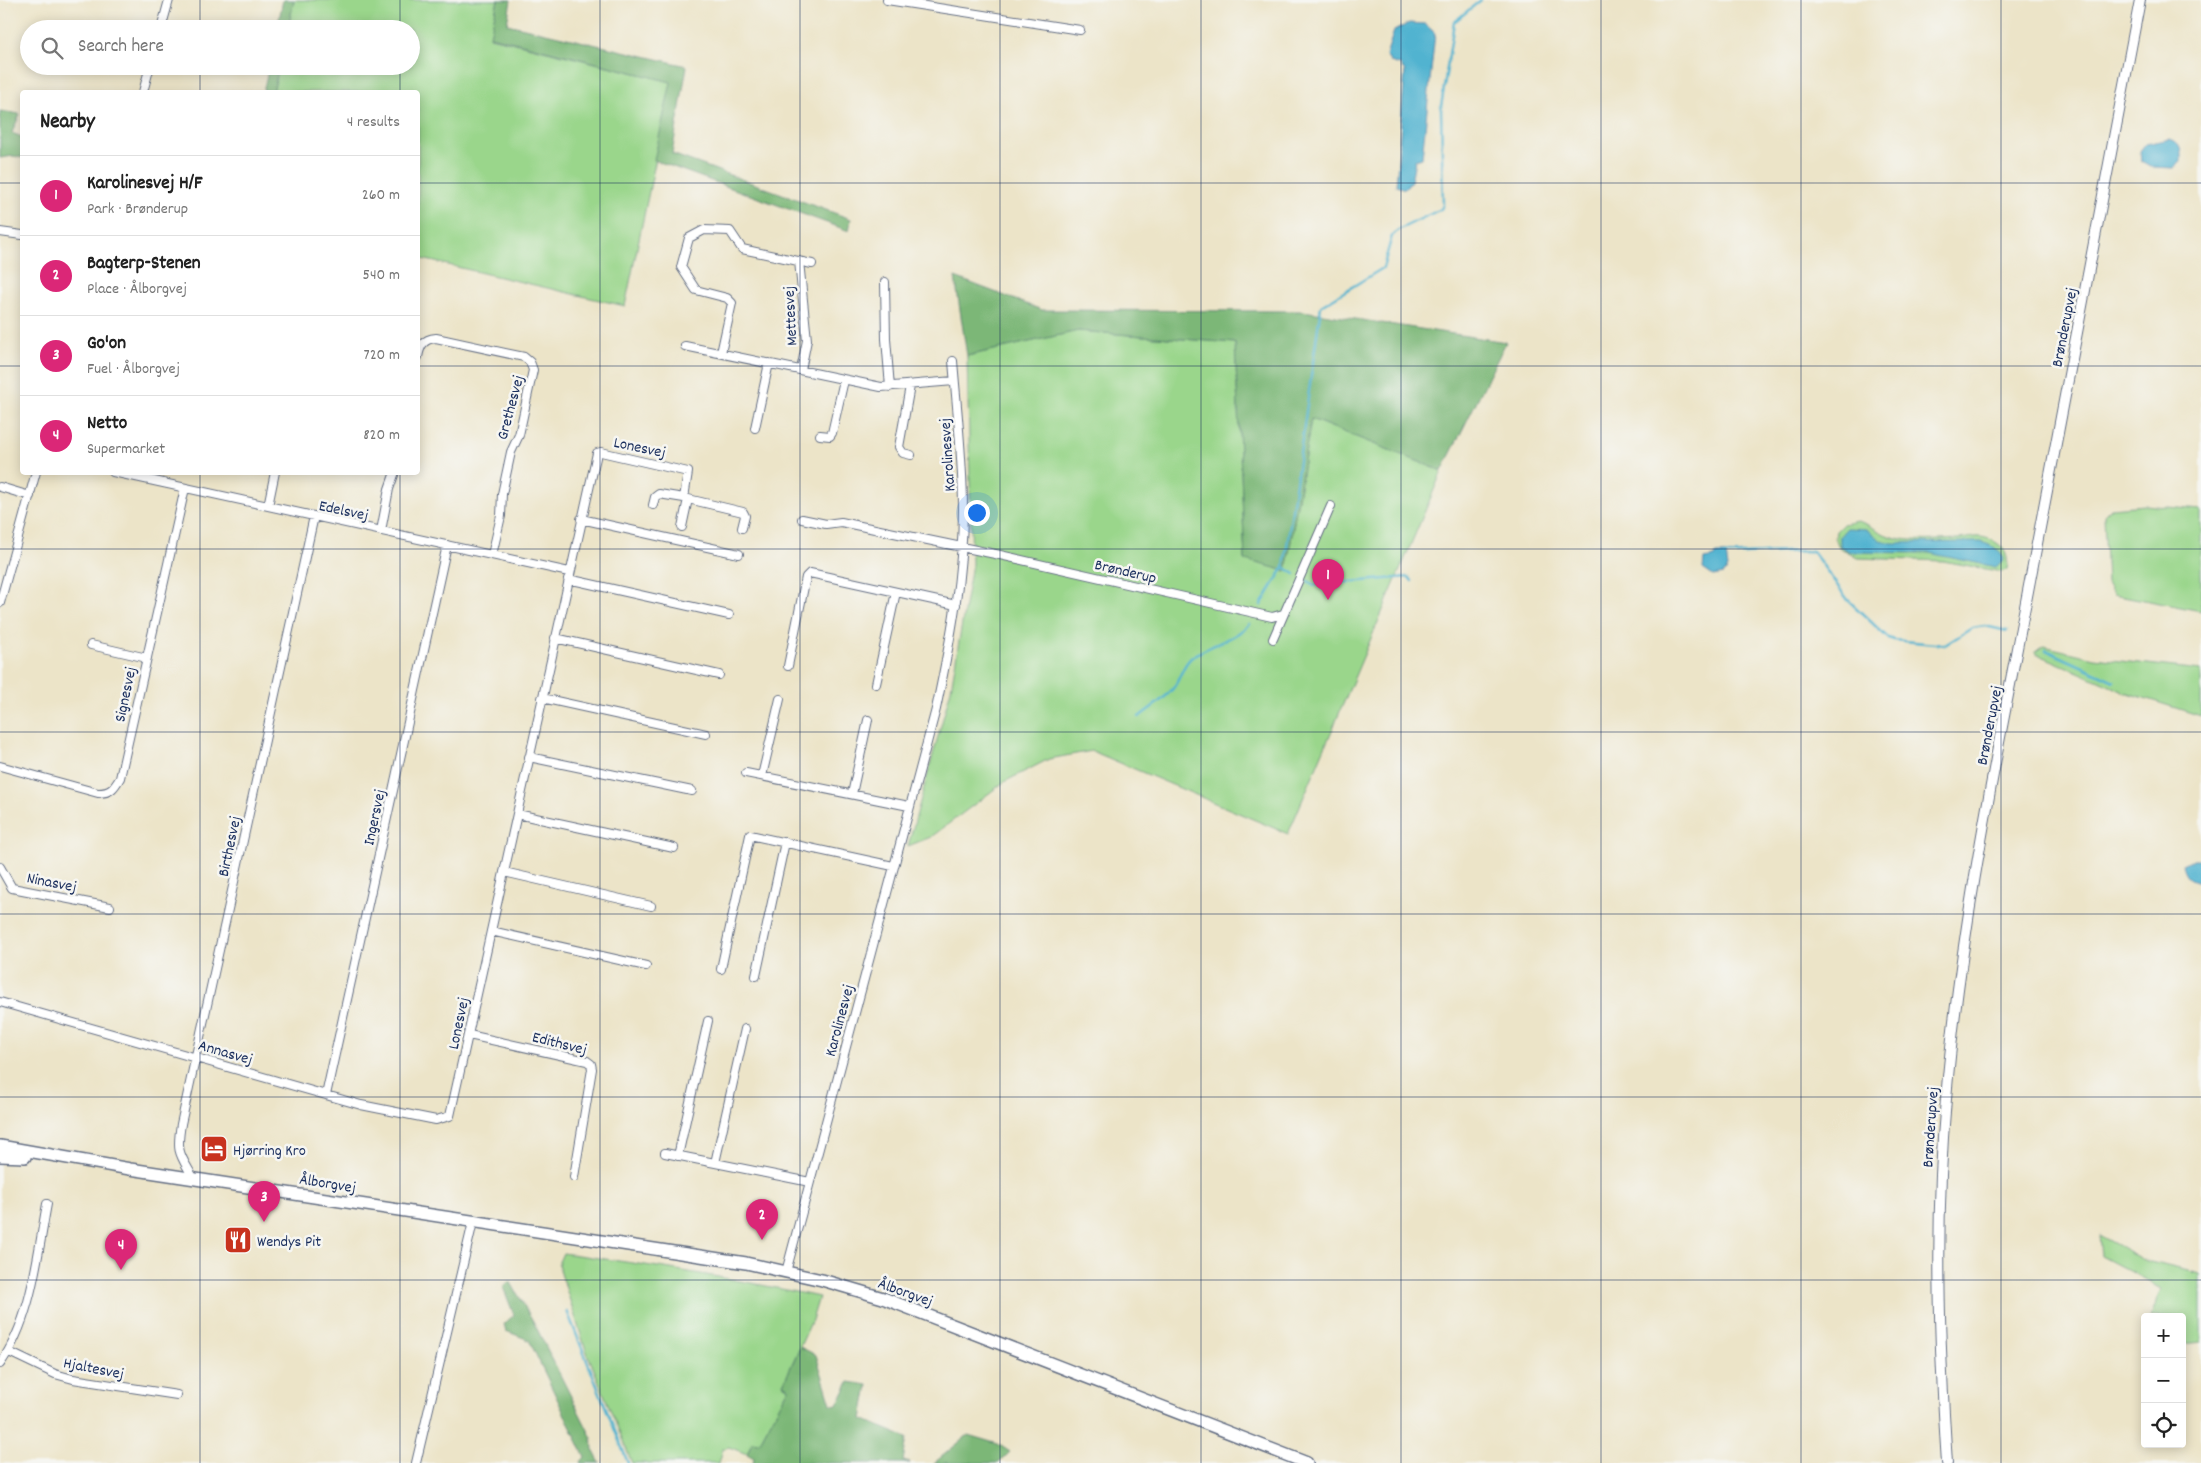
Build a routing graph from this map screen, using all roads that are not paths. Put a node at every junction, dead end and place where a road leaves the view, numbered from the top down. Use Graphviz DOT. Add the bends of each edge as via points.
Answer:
graph roads {
  1 [pos="169,0"];
  2 [pos="887,0"];
  3 [pos="2140,0"];
  4 [pos="163,20"];
  5 [pos="1080,30"];
  6 [pos="148,75"];
  7 [pos="144,90"];
  8 [pos="0,232"];
  9 [pos="20,235"];
  10 [pos="799,261"];
  11 [pos="812,264"];
  12 [pos="885,282"];
  13 [pos="685,346"];
  14 [pos="420,351"];
  15 [pos="722,353"];
  16 [pos="953,361"];
  17 [pos="769,363"];
  18 [pos="801,370"];
  19 [pos="844,380"];
  20 [pos="954,381"];
  21 [pos="910,386"];
  22 [pos="890,387"];
  23 [pos="754,428"];
  24 [pos="820,435"];
  25 [pos="911,455"];
  26 [pos="35,475"];
  27 [pos="274,475"];
  28 [pos="394,475"];
  29 [pos="149,476"];
  30 [pos="0,487"];
  31 [pos="185,488"];
  32 [pos="30,496"];
  33 [pos="686,499"];
  34 [pos="653,505"];
  35 [pos="268,506"];
  36 [pos="1331,506"];
  37 [pos="314,516"];
  38 [pos="802,519"];
  39 [pos="581,520"];
  40 [pos="682,527"];
  41 [pos="742,528"];
  42 [pos="381,531"];
  43 [pos="447,545"];
  44 [pos="962,547"];
  45 [pos="739,554"];
  46 [pos="492,556"];
  47 [pos="569,576"];
  48 [pos="896,592"];
  49 [pos="0,603"];
  50 [pos="956,605"];
  51 [pos="1283,614"];
  52 [pos="729,615"];
  53 [pos="555,638"];
  54 [pos="1273,639"];
  55 [pos="92,645"];
  56 [pos="147,658"];
  57 [pos="788,666"];
  58 [pos="719,675"];
  59 [pos="876,684"];
  60 [pos="542,698"];
  61 [pos="780,699"];
  62 [pos="868,720"];
  63 [pos="706,734"];
  64 [pos="529,757"];
  65 [pos="0,766"];
  66 [pos="746,773"];
  67 [pos="762,776"];
  68 [pos="692,791"];
  69 [pos="852,794"];
  70 [pos="909,806"];
  71 [pos="517,814"];
  72 [pos="785,842"];
  73 [pos="674,848"];
  74 [pos="893,866"];
  75 [pos="0,867"];
  76 [pos="504,872"];
  77 [pos="651,906"];
  78 [pos="110,907"];
  79 [pos="491,931"];
  80 [pos="646,966"];
  81 [pos="721,969"];
  82 [pos="756,976"];
  83 [pos="0,1002"];
  84 [pos="708,1021"];
  85 [pos="745,1029"];
  86 [pos="468,1035"];
  87 [pos="196,1057"];
  88 [pos="326,1095"];
  89 [pos="446,1119"];
  90 [pos="0,1146"];
  91 [pos="665,1153"];
  92 [pos="0,1156"];
  93 [pos="678,1156"];
  94 [pos="59,1158"];
  95 [pos="715,1163"];
  96 [pos="574,1177"];
  97 [pos="194,1179"];
  98 [pos="810,1182"];
  99 [pos="47,1204"];
  100 [pos="473,1222"];
  101 [pos="786,1272"];
  102 [pos="9,1352"];
  103 [pos="0,1364"];
  104 [pos="177,1394"];
  105 [pos="416,1463"];
  106 [pos="1307,1463"];
  107 [pos="1947,1463"];
  1 -- 4 [label="street"];
  2 -- 5 [label="street"];
  3 -- 107 [label="street, Brønderupvej" via="1983,831 1956,996 1940,1188 1939,1271"];
  6 -- 7 [label="street"];
  8 -- 9 [label="street"];
  10 -- 11 [label="street"];
  10 -- 15 [label="street" via="742,249 730,231 701,230 687,240 681,267 694,289 727,298 732,304"];
  10 -- 18 [label="street, Mettesvej" via="807,340"];
  12 -- 22 [label="street"];
  13 -- 15 [label="street, Mettesvej"];
  14 -- 46 [label="street, Grethesvej" via="423,342 436,338 524,358 533,370 519,435 511,452"];
  15 -- 17 [label="street, Mettesvej"];
  16 -- 20 [label="street, Karolinesvej"];
  17 -- 18 [label="street, Mettesvej"];
  17 -- 23 [label="street, Mettesvej"];
  18 -- 19 [label="street, Mettesvej"];
  19 -- 22 [label="street, Mettesvej"];
  19 -- 24 [label="street" via="832,433"];
  20 -- 21 [label="street, Mettesvej"];
  20 -- 44 [label="street, Karolinesvej" via="962,468"];
  21 -- 22 [label="street, Mettesvej"];
  21 -- 25 [label="street" via="899,447 903,454"];
  26 -- 32 [label="street"];
  27 -- 35 [label="street"];
  28 -- 42 [label="street"];
  29 -- 31 [label="street, Edelsvej"];
  30 -- 32 [label="street"];
  31 -- 35 [label="street, Edelsvej"];
  31 -- 56 [label="street, Signesvej"];
  32 -- 49 [label="street"];
  33 -- 34 [label="street" via="659,494"];
  33 -- 39 [label="street, Lonesvej" via="686,470 599,452 594,458"];
  33 -- 40 [label="street, Lonesvej"];
  33 -- 41 [label="street" via="743,512"];
  35 -- 37 [label="street, Edelsvej"];
  36 -- 51 [label="street"];
  37 -- 42 [label="street, Edelsvej"];
  37 -- 87 [label="street, Birthesvej"];
  38 -- 44 [label="street" via="826,524 841,522"];
  39 -- 45 [label="street"];
  39 -- 47 [label="street, Lonesvej"];
  42 -- 43 [label="street, Edelsvej"];
  43 -- 46 [label="street, Edelsvej"];
  43 -- 88 [label="street, Ingersvej"];
  44 -- 50 [label="street, Karolinesvej"];
  44 -- 51 [label="street, Brønderup" via="1272,618"];
  46 -- 47 [label="street, Edelsvej"];
  47 -- 52 [label="street"];
  47 -- 53 [label="street, Lonesvej"];
  48 -- 50 [label="street"];
  48 -- 57 [label="street" via="808,574"];
  48 -- 59 [label="street"];
  50 -- 70 [label="street, Karolinesvej" via="936,709"];
  51 -- 54 [label="street"];
  53 -- 58 [label="street"];
  53 -- 60 [label="street, Lonesvej"];
  55 -- 56 [label="street"];
  56 -- 65 [label="street, Signesvej" via="120,778 108,793"];
  60 -- 63 [label="street"];
  60 -- 64 [label="street, Lonesvej"];
  61 -- 67 [label="street"];
  62 -- 69 [label="street"];
  64 -- 68 [label="street"];
  64 -- 71 [label="street, Lonesvej"];
  66 -- 67 [label="street"];
  67 -- 69 [label="street"];
  69 -- 70 [label="street"];
  70 -- 74 [label="street, Karolinesvej"];
  71 -- 73 [label="street"];
  71 -- 76 [label="street, Lonesvej"];
  72 -- 74 [label="street"];
  72 -- 81 [label="street" via="749,836"];
  72 -- 82 [label="street"];
  74 -- 98 [label="street, Karolinesvej"];
  75 -- 78 [label="street, Ninasvej" via="12,888"];
  76 -- 77 [label="street"];
  76 -- 79 [label="street, Lonesvej"];
  79 -- 80 [label="street"];
  79 -- 86 [label="street, Lonesvej"];
  83 -- 87 [label="street, Annasvej"];
  84 -- 93 [label="street"];
  85 -- 95 [label="street"];
  86 -- 89 [label="street, Lonesvej" via="451,1113"];
  86 -- 96 [label="street, Edithsvej" via="591,1064"];
  87 -- 88 [label="street, Annasvej"];
  87 -- 97 [label="street, Birthesvej" via="177,1146"];
  88 -- 89 [label="street, Annasvej" via="400,1113"];
  90 -- 94 [label="main road, Ålborgvej"];
  91 -- 93 [label="street"];
  92 -- 94 [label="main road, Ålborgvej"];
  93 -- 95 [label="street"];
  94 -- 97 [label="main road, Ålborgvej"];
  95 -- 98 [label="street"];
  97 -- 100 [label="main road, Ålborgvej"];
  98 -- 101 [label="street, Karolinesvej"];
  99 -- 102 [label="street" via="29,1296"];
  100 -- 101 [label="main road, Ålborgvej" via="629,1244"];
  100 -- 105 [label="street"];
  101 -- 106 [label="main road, Ålborgvej" via="883,1298"];
  102 -- 103 [label="street"];
  102 -- 104 [label="street, Hjaltesvej" via="73,1379"];
}
